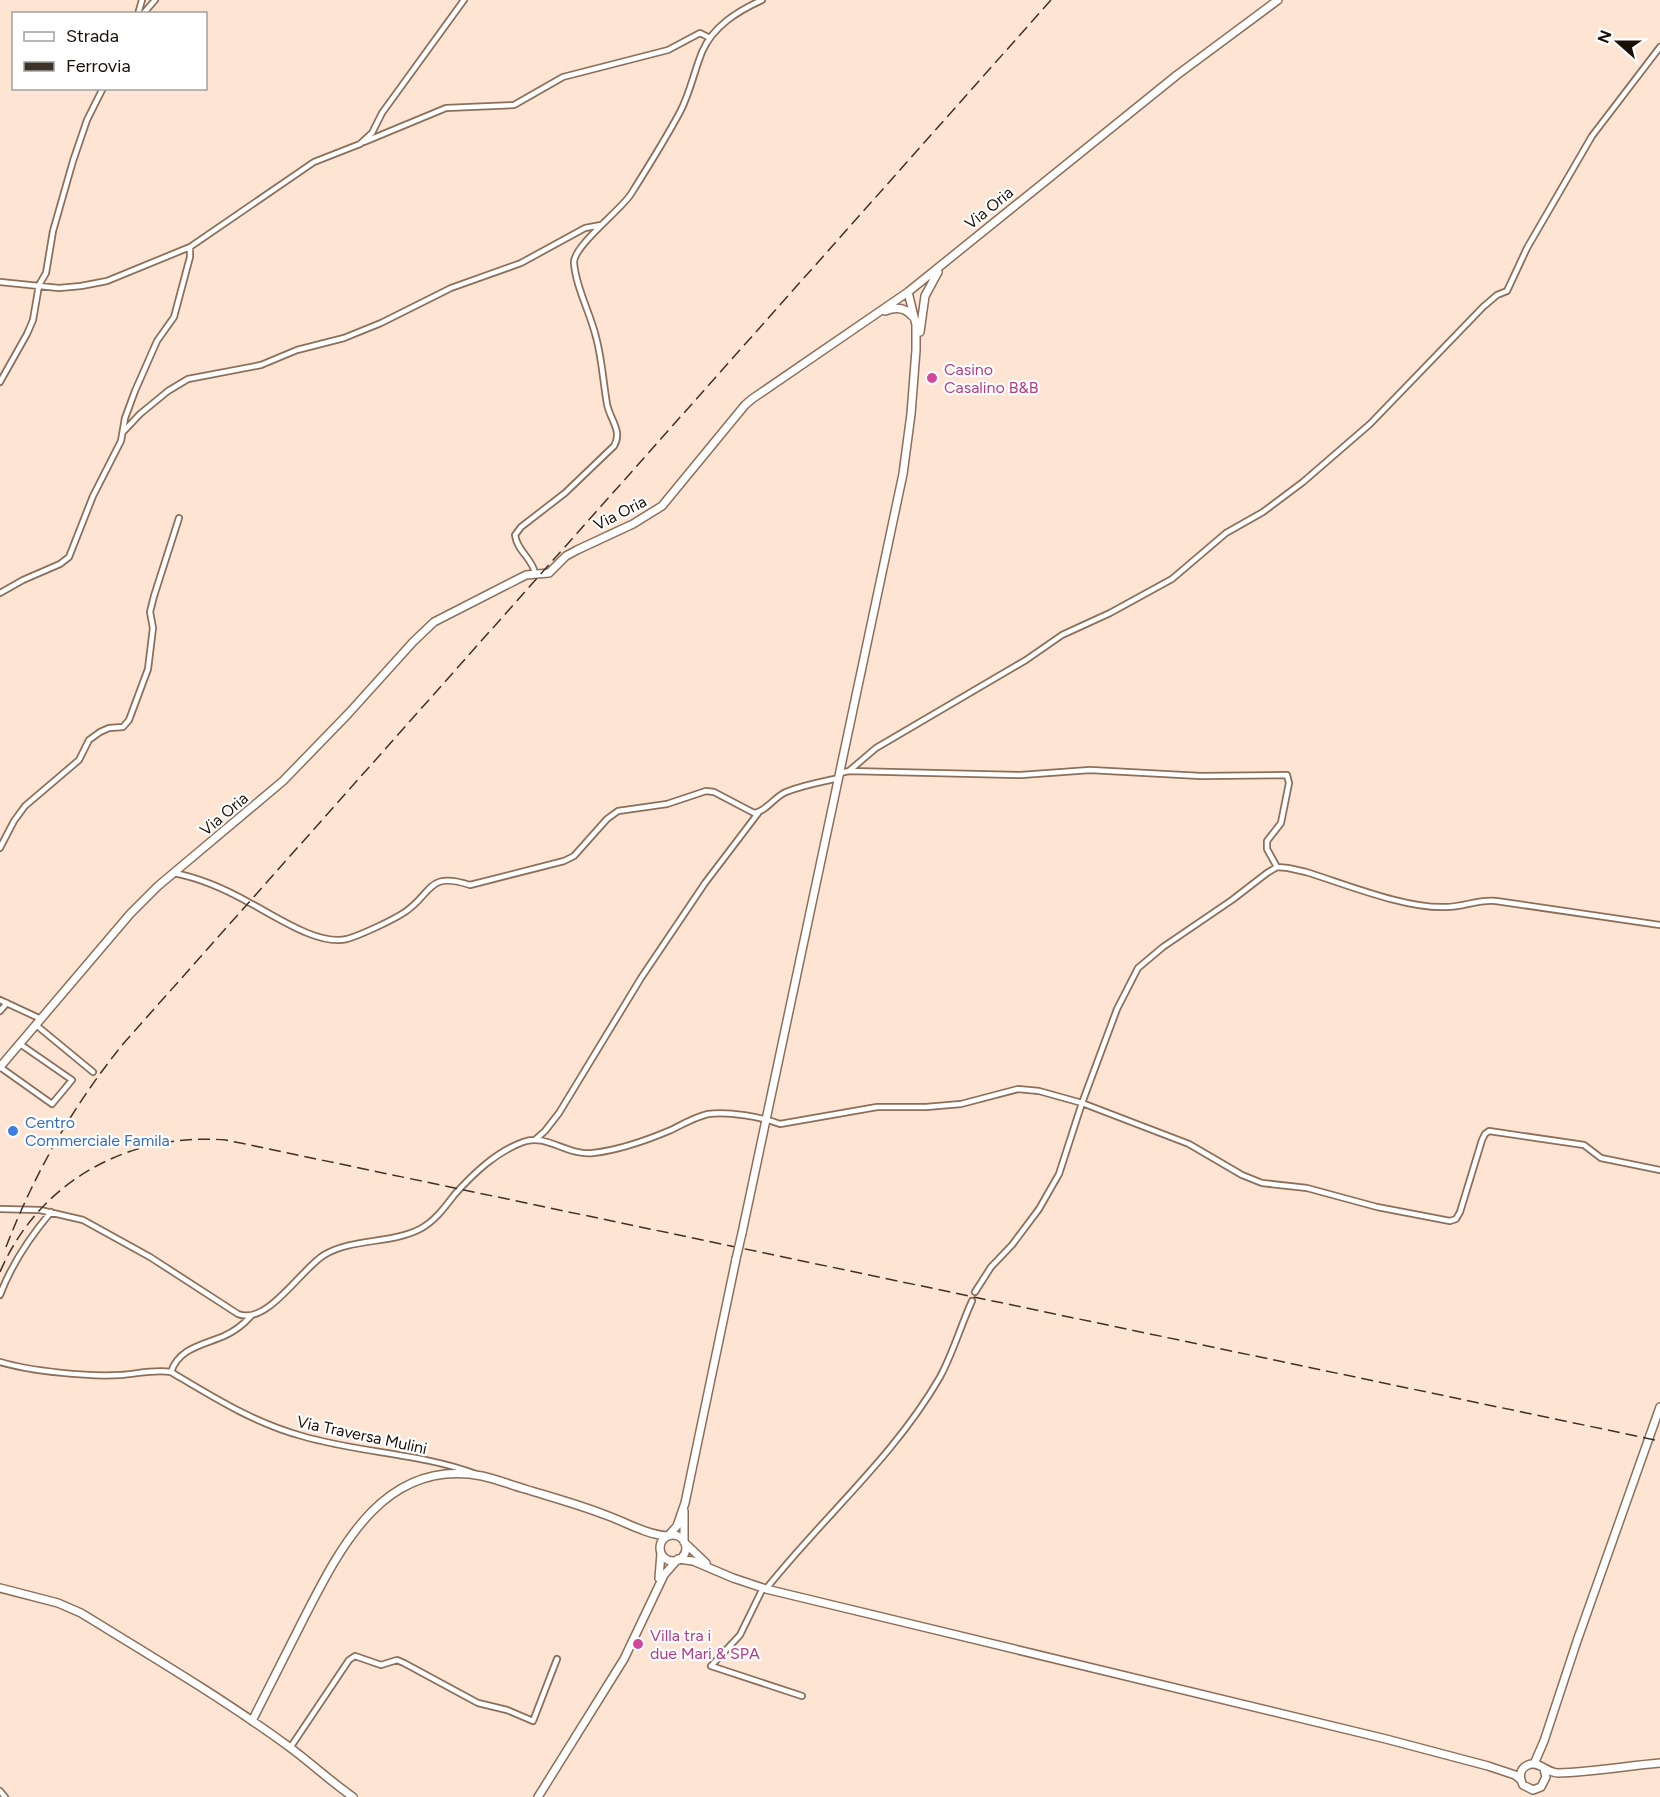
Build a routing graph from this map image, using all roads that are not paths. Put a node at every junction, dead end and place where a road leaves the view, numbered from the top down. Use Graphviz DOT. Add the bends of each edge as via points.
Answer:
graph roads {
  1 [pos="155,0"];
  2 [pos="464,0"];
  3 [pos="762,0"];
  4 [pos="1278,0"];
  5 [pos="145,12"];
  6 [pos="710,38"];
  7 [pos="1660,47"];
  8 [pos="102,90"];
  9 [pos="360,144"];
  10 [pos="600,225"];
  11 [pos="190,247"];
  12 [pos="942,266"];
  13 [pos="0,282"];
  14 [pos="39,285"];
  15 [pos="910,291"];
  16 [pos="922,308"];
  17 [pos="877,314"];
  18 [pos="916,325"];
  19 [pos="0,382"];
  20 [pos="914,388"];
  21 [pos="123,432"];
  22 [pos="179,518"];
  23 [pos="535,573"];
  24 [pos="0,593"];
  25 [pos="849,771"];
  26 [pos="839,775"];
  27 [pos="759,812"];
  28 [pos="0,848"];
  29 [pos="1277,867"];
  30 [pos="174,873"];
  31 [pos="1660,925"];
  32 [pos="0,1000"];
  33 [pos="7,1003"];
  34 [pos="0,1011"];
  35 [pos="39,1022"];
  36 [pos="20,1044"];
  37 [pos="0,1067"];
  38 [pos="93,1072"];
  39 [pos="1082,1103"];
  40 [pos="766,1119"];
  41 [pos="536,1139"];
  42 [pos="1660,1170"];
  43 [pos="0,1209"];
  44 [pos="51,1212"];
  45 [pos="975,1292"];
  46 [pos="0,1295"];
  47 [pos="972,1301"];
  48 [pos="251,1316"];
  49 [pos="0,1362"];
  50 [pos="171,1372"];
  51 [pos="1660,1407"];
  52 [pos="482,1476"];
  53 [pos="685,1503"];
  54 [pos="638,1528"];
  55 [pos="668,1536"];
  56 [pos="685,1543"];
  57 [pos="661,1551"];
  58 [pos="678,1560"];
  59 [pos="715,1570"];
  60 [pos="0,1588"];
  61 [pos="764,1588"];
  62 [pos="656,1592"];
  63 [pos="557,1659"];
  64 [pos="802,1696"];
  65 [pos="252,1721"];
  66 [pos="1545,1741"];
  67 [pos="290,1748"];
  68 [pos="1660,1763"];
  69 [pos="1534,1764"];
  70 [pos="1488,1766"];
  71 [pos="1523,1768"];
  72 [pos="1543,1768"];
  73 [pos="1570,1772"];
  74 [pos="1520,1779"];
  75 [pos="1546,1780"];
  76 [pos="1525,1787"];
  77 [pos="1533,1790"];
  78 [pos="0,1791"];
  79 [pos="5,1797"];
  80 [pos="353,1797"];
  81 [pos="538,1797"];
  82 [pos="1527,1797"];
  1 -- 5 [label="street"];
  2 -- 9 [label="street" via="382,113 372,133"];
  3 -- 6 [label="street" via="734,15"];
  4 -- 12 [label="main road, Via Oria" via="1154,93"];
  6 -- 9 [label="street" via="700,33 668,50 562,77 514,105 446,108"];
  6 -- 10 [label="street" via="660,149 627,200"];
  7 -- 25 [label="street" via="1592,136 1527,248 1507,291 1483,307 1370,424 1303,482 1226,533 1172,579 1062,635 876,748"];
  8 -- 14 [label="street" via="74,160 53,231 46,273"];
  9 -- 11 [label="street" via="314,162"];
  10 -- 21 [label="street" via="585,228 520,264 451,288 344,338 297,350 261,365 188,379"];
  10 -- 23 [label="street" via="573,260 596,335 607,406 618,439 565,493 521,526 515,535 516,544 534,565"];
  11 -- 14 [label="street" via="107,280 59,288"];
  11 -- 21 [label="street" via="174,317 157,341 135,391"];
  12 -- 15 [label="main road, Via Oria"];
  12 -- 16 [label="main road"];
  13 -- 14 [label="street"];
  14 -- 19 [label="street" via="33,320"];
  15 -- 16 [label="main road" via="919,296"];
  15 -- 17 [label="main road, Via Oria"];
  15 -- 18 [label="main road"];
  16 -- 20 [label="main road"];
  17 -- 18 [label="main road" via="904,309"];
  17 -- 23 [label="main road, Via Oria" via="745,405 662,506 566,556 549,573"];
  18 -- 20 [label="main road"];
  20 -- 26 [label="main road" via="903,474"];
  21 -- 24 [label="street" via="69,557"];
  22 -- 28 [label="street" via="150,612 153,628 148,669 129,720 123,727 110,728 89,740 79,760 25,806"];
  23 -- 30 [label="main road, Via Oria" via="435,622 283,782"];
  25 -- 26 [label="street"];
  25 -- 29 [label="street" via="1021,775 1090,770 1201,776 1287,775 1281,823 1267,849"];
  26 -- 27 [label="street" via="786,792"];
  26 -- 40 [label="main road"];
  27 -- 30 [label="street" via="706,791 667,804 618,811 574,856 564,861 470,885 444,880 429,887 407,911 346,939 305,932 249,902"];
  27 -- 41 [label="street" via="705,883 641,978 559,1113"];
  29 -- 31 [label="street" via="1420,905 1446,907 1496,901"];
  29 -- 39 [label="street" via="1138,968 1117,1009"];
  30 -- 35 [label="main road, Via Oria" via="130,914"];
  32 -- 33 [label="street"];
  33 -- 34 [label="street"];
  33 -- 35 [label="street"];
  35 -- 36 [label="main road, Via Oria"];
  35 -- 38 [label="street"];
  36 -- 37 [label="main road, Via Oria"];
  36 -- 37 [label="street" via="72,1080 52,1104"];
  39 -- 40 [label="street" via="1039,1090 1018,1089 961,1104 877,1107 780,1124"];
  39 -- 42 [label="street" via="1189,1144 1262,1183 1307,1188 1450,1221 1460,1212 1482,1140 1489,1131 1584,1145 1601,1158"];
  39 -- 45 [label="street" via="1059,1174"];
  40 -- 41 [label="street" via="710,1114 638,1144 586,1154"];
  40 -- 53 [label="main road, bridge"];
  41 -- 48 [label="street" via="518,1144 489,1161 422,1228 328,1253 263,1311"];
  43 -- 44 [label="street"];
  44 -- 46 [label="street" via="12,1266"];
  44 -- 48 [label="street" via="93,1224 234,1311"];
  47 -- 61 [label="street" via="940,1376 893,1446"];
  48 -- 50 [label="street" via="225,1336 178,1356"];
  49 -- 50 [label="street" via="90,1375"];
  50 -- 52 [label="street, Via Traversa Mulini" via="236,1411 302,1436 462,1468"];
  51 -- 66 [label="main road" via="1576,1641"];
  52 -- 54 [label="main road"];
  52 -- 65 [label="main road" via="456,1474 414,1482 390,1495 360,1523 326,1576"];
  53 -- 55 [label="main road"];
  53 -- 56 [label="main road"];
  54 -- 55 [label="main road"];
  54 -- 57 [label="main road"];
  55 -- 56 [label="main road" via="677,1536"];
  55 -- 57 [label="main road" via="661,1542"];
  56 -- 58 [label="main road" via="685,1552"];
  56 -- 59 [label="main road"];
  57 -- 58 [label="main road" via="666,1559"];
  57 -- 62 [label="main road"];
  58 -- 59 [label="main road"];
  58 -- 62 [label="main road" via="668,1568"];
  59 -- 61 [label="main road"];
  60 -- 65 [label="main road" via="81,1613"];
  61 -- 64 [label="street" via="740,1635 711,1666"];
  61 -- 70 [label="main road"];
  62 -- 81 [label="main road" via="624,1659"];
  63 -- 67 [label="street" via="533,1721 478,1703 397,1660 381,1665 355,1656"];
  65 -- 67 [label="main road"];
  66 -- 69 [label="main road"];
  66 -- 72 [label="main road"];
  67 -- 80 [label="main road"];
  68 -- 73 [label="main road"];
  69 -- 71 [label="main road"];
  69 -- 72 [label="main road"];
  70 -- 71 [label="main road" via="1516,1771"];
  70 -- 74 [label="main road"];
  71 -- 74 [label="main road"];
  72 -- 73 [label="main road" via="1554,1773"];
  72 -- 75 [label="main road"];
  73 -- 75 [label="main road" via="1554,1774"];
  74 -- 76 [label="main road"];
  75 -- 77 [label="main road"];
  76 -- 77 [label="main road"];
  76 -- 82 [label="main road"];
  77 -- 82 [label="main road"];
  78 -- 79 [label="street"];
}
